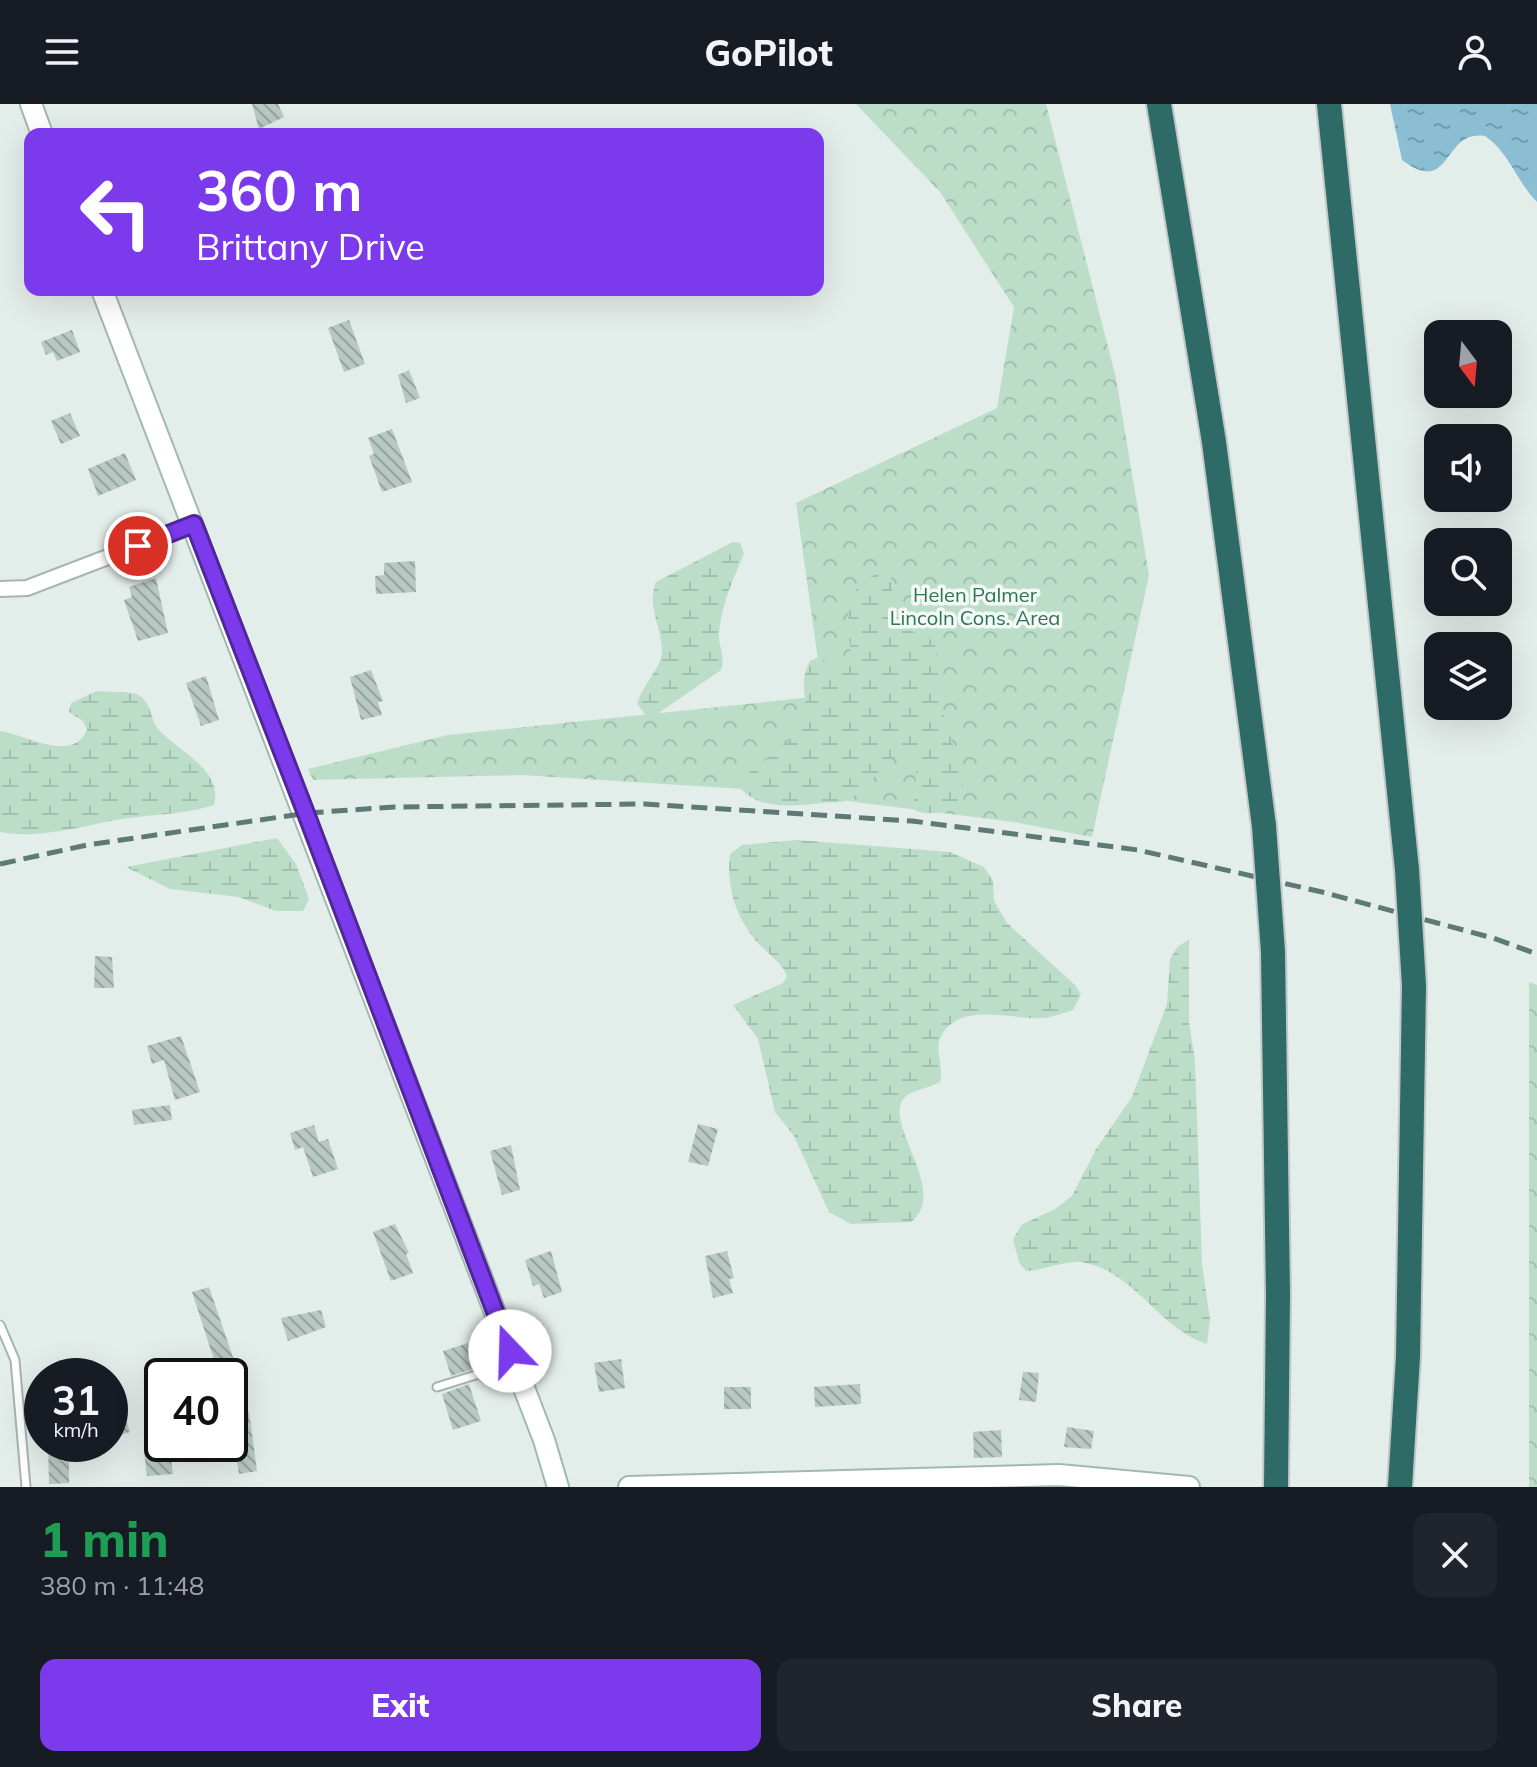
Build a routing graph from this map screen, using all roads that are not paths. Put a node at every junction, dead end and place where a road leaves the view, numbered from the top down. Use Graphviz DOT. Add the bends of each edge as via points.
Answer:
graph roads {
  1 [pos="31,104"];
  2 [pos="1159,104"];
  3 [pos="1329,104"];
  4 [pos="40,128"];
  5 [pos="104,296"];
  6 [pos="194,524"];
  7 [pos="0,589"];
  8 [pos="0,1325"];
  9 [pos="437,1387"];
  10 [pos="524,1389"];
  11 [pos="961,1483"];
  12 [pos="1400,1485"];
  13 [pos="26,1487"];
  14 [pos="558,1487"];
  15 [pos="629,1487"];
  16 [pos="1189,1487"];
  17 [pos="1276,1487"];
  1 -- 4 [label="street"];
  2 -- 17 [label="highway, bridge" via="1214,442 1264,826 1273,952"];
  3 -- 12 [label="highway, bridge" via="1407,870 1414,986 1408,1357"];
  5 -- 6 [label="street"];
  6 -- 7 [label="street" via="27,588"];
  6 -- 10 [label="street"];
  8 -- 13 [label="lane" via="17,1376"];
  9 -- 10 [label="lane" via="479,1374 494,1384"];
  10 -- 14 [label="street"];
  11 -- 15 [label="street"];
  11 -- 16 [label="street" via="1059,1475"];
}
